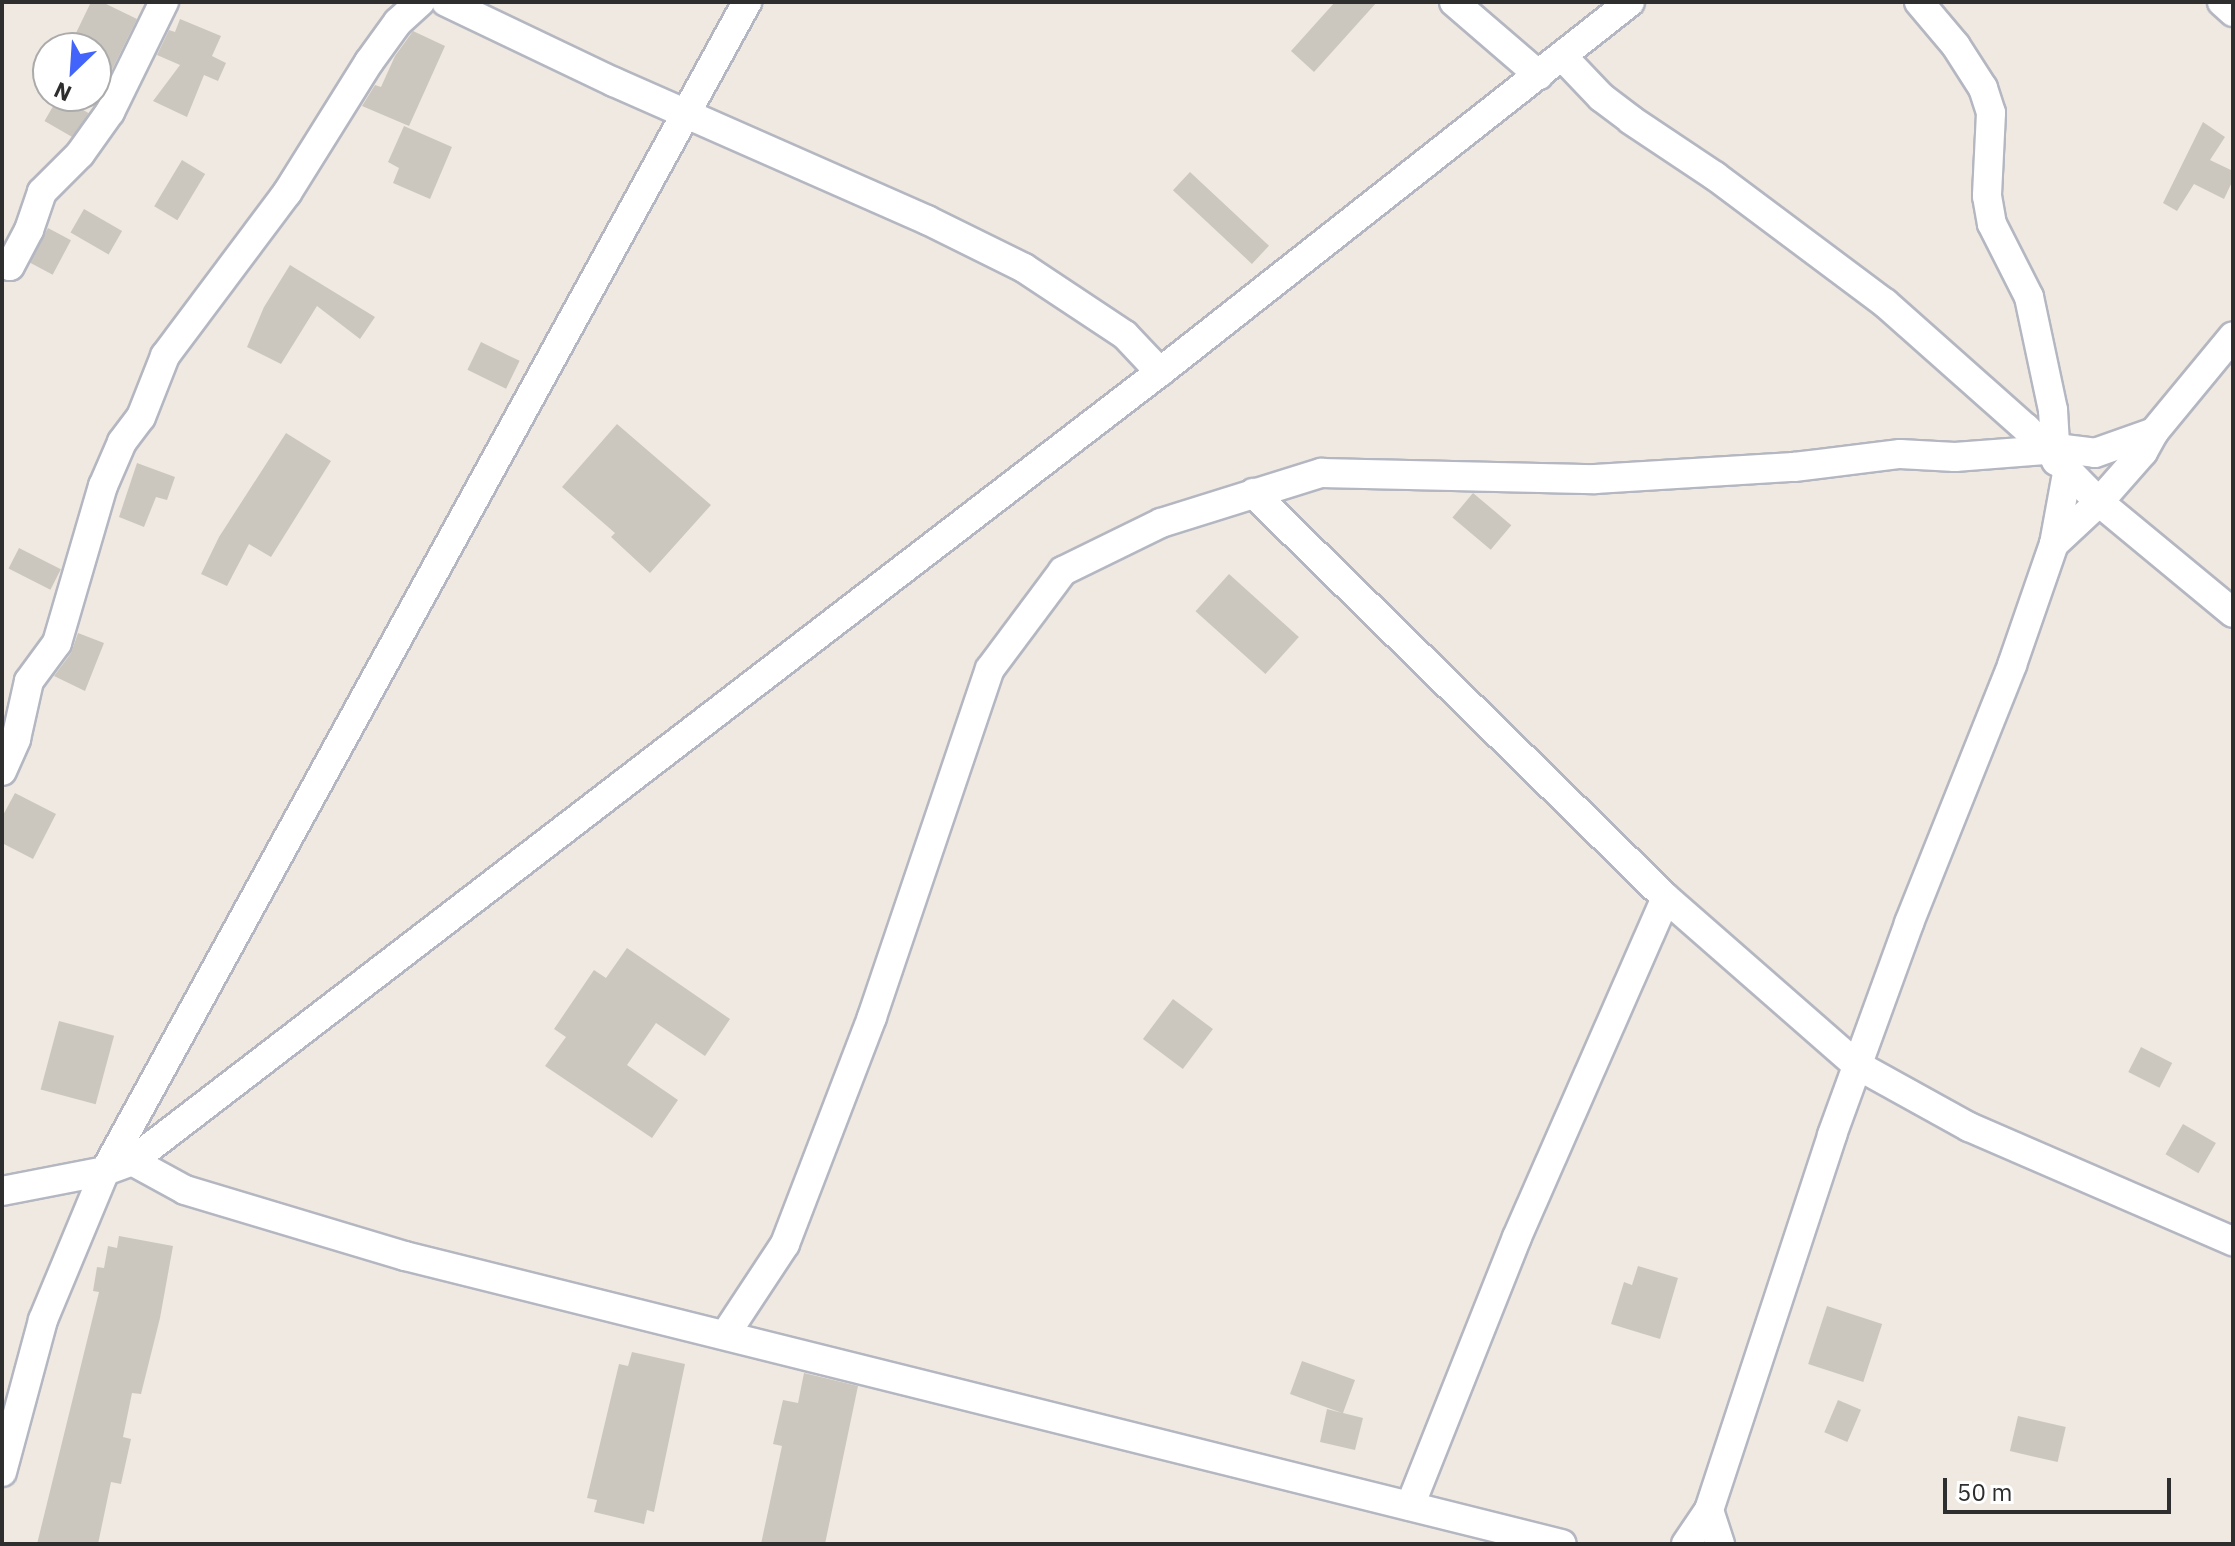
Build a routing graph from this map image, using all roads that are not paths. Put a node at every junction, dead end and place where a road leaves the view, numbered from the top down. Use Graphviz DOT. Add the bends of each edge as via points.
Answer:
graph roads {
  1 [pos="164,2"];
  2 [pos="420,2"];
  3 [pos="446,2"];
  4 [pos="747,2"];
  5 [pos="1454,2"];
  6 [pos="1630,2"];
  7 [pos="1919,2"];
  8 [pos="2222,2"];
  9 [pos="2233,12"];
  10 [pos="1562,56"];
  11 [pos="1539,75"];
  12 [pos="686,112"];
  13 [pos="2,264"];
  14 [pos="2233,336"];
  15 [pos="1160,372"];
  16 [pos="2154,432"];
  17 [pos="2010,451"];
  18 [pos="2057,463"];
  19 [pos="1253,493"];
  20 [pos="2099,502"];
  21 [pos="2054,544"];
  22 [pos="2233,613"];
  23 [pos="2,771"];
  24 [pos="1666,898"];
  25 [pos="1857,1065"];
  26 [pos="132,1161"];
  27 [pos="105,1171"];
  28 [pos="2,1191"];
  29 [pos="2233,1241"];
  30 [pos="725,1335"];
  31 [pos="2,1472"];
  32 [pos="1410,1506"];
  33 [pos="1709,1510"];
  34 [pos="1562,1544"];
  35 [pos="1686,1544"];
  36 [pos="1720,1544"];
  1 -- 13 [label="street" via="110,112 80,154 42,192 10,266"];
  2 -- 23 [label="street" via="369,62 287,193 165,356 141,417 122,442 103,486 57,643 29,681 16,739"];
  3 -- 12 [label="street"];
  4 -- 12 [label="street"];
  5 -- 11 [label="street"];
  6 -- 10 [label="street"];
  7 -- 18 [label="street" via="1963,57 1983,88 1991,113 1987,196 1992,224 2029,297 2053,410"];
  8 -- 9 [label="street"];
  10 -- 11 [label="street"];
  10 -- 18 [label="street" via="1631,120 1885,303 2026,428"];
  11 -- 15 [label="street"];
  12 -- 15 [label="street" via="1024,268 1125,335"];
  12 -- 27 [label="street"];
  14 -- 16 [label="street"];
  15 -- 26 [label="street"];
  16 -- 18 [label="street"];
  16 -- 20 [label="street"];
  17 -- 18 [label="street"];
  17 -- 18 [label="street"];
  17 -- 19 [label="street" via="1955,457 1900,454 1794,467 1595,479 1321,473"];
  18 -- 20 [label="street"];
  18 -- 21 [label="street"];
  19 -- 24 [label="street"];
  19 -- 30 [label="street" via="1161,523 1063,571 990,669 872,1017 785,1244"];
  20 -- 21 [label="street"];
  20 -- 22 [label="street"];
  21 -- 25 [label="street"];
  24 -- 25 [label="street"];
  24 -- 32 [label="street" via="1517,1237"];
  25 -- 29 [label="street" via="1969,1127"];
  25 -- 33 [label="street"];
  26 -- 27 [label="street"];
  26 -- 30 [label="street" via="185,1190 405,1256"];
  27 -- 28 [label="street"];
  27 -- 31 [label="street" via="43,1320"];
  30 -- 32 [label="street"];
  32 -- 34 [label="street"];
  33 -- 35 [label="street"];
  33 -- 36 [label="street"];
}
